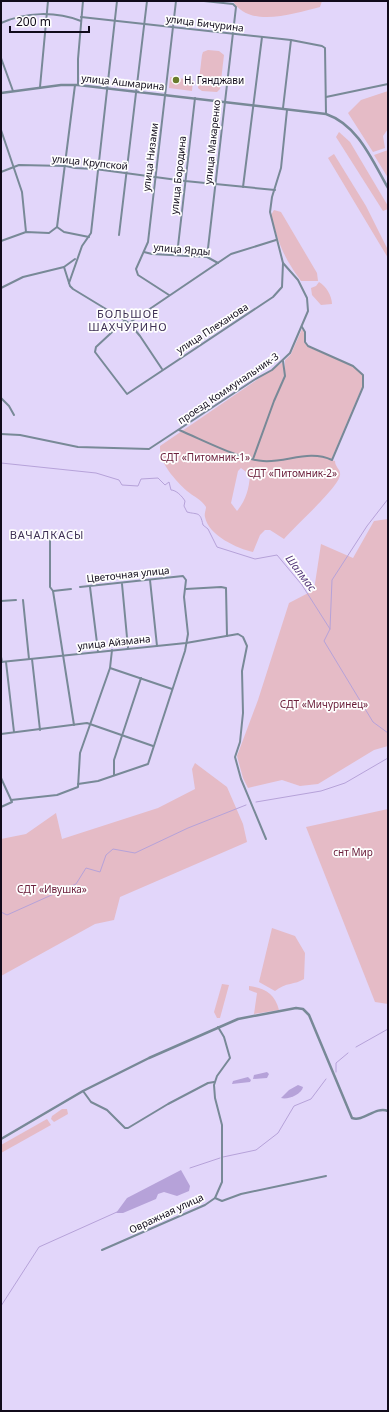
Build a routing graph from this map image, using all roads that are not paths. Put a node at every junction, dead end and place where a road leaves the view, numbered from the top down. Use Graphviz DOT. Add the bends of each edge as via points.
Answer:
graph roads {
  1 [pos="48,1"];
  2 [pos="83,1"];
  3 [pos="117,1"];
  4 [pos="147,1"];
  5 [pos="176,1"];
  6 [pos="204,1"];
  7 [pos="46,15"];
  8 [pos="81,17"];
  9 [pos="81,21"];
  10 [pos="114,21"];
  11 [pos="1,23"];
  12 [pos="145,25"];
  13 [pos="173,27"];
  14 [pos="233,34"];
  15 [pos="262,37"];
  16 [pos="291,40"];
  17 [pos="1,58"];
  18 [pos="388,84"];
  19 [pos="76,85"];
  20 [pos="40,88"];
  21 [pos="108,88"];
  22 [pos="13,91"];
  23 [pos="136,91"];
  24 [pos="1,93"];
  25 [pos="166,95"];
  26 [pos="326,97"];
  27 [pos="195,98"];
  28 [pos="225,102"];
  29 [pos="254,105"];
  30 [pos="283,108"];
  31 [pos="287,109"];
  32 [pos="326,114"];
  33 [pos="1,130"];
  34 [pos="66,166"];
  35 [pos="14,167"];
  36 [pos="98,170"];
  37 [pos="1,172"];
  38 [pos="125,173"];
  39 [pos="156,177"];
  40 [pos="185,181"];
  41 [pos="216,184"];
  42 [pos="244,186"];
  43 [pos="388,188"];
  44 [pos="275,190"];
  45 [pos="57,227"];
  46 [pos="26,232"];
  47 [pos="119,235"];
  48 [pos="89,237"];
  49 [pos="276,240"];
  50 [pos="1,241"];
  51 [pos="144,252"];
  52 [pos="177,255"];
  53 [pos="207,257"];
  54 [pos="76,258"];
  55 [pos="218,263"];
  56 [pos="283,263"];
  57 [pos="64,267"];
  58 [pos="69,283"];
  59 [pos="1,288"];
  60 [pos="169,295"];
  61 [pos="124,321"];
  62 [pos="129,323"];
  63 [pos="302,327"];
  64 [pos="283,361"];
  65 [pos="163,370"];
  66 [pos="1,398"];
  67 [pos="14,415"];
  68 [pos="179,430"];
  69 [pos="1,434"];
  70 [pos="253,459"];
  71 [pos="50,538"];
  72 [pos="150,580"];
  73 [pos="122,584"];
  74 [pos="80,587"];
  75 [pos="90,587"];
  76 [pos="71,589"];
  77 [pos="186,589"];
  78 [pos="53,591"];
  79 [pos="16,600"];
  80 [pos="23,600"];
  81 [pos="1,601"];
  82 [pos="228,636"];
  83 [pos="186,643"];
  84 [pos="157,646"];
  85 [pos="128,648"];
  86 [pos="112,650"];
  87 [pos="98,651"];
  88 [pos="63,656"];
  89 [pos="1,657"];
  90 [pos="30,659"];
  91 [pos="1,662"];
  92 [pos="6,662"];
  93 [pos="110,668"];
  94 [pos="141,678"];
  95 [pos="172,689"];
  96 [pos="90,724"];
  97 [pos="74,725"];
  98 [pos="40,730"];
  99 [pos="14,732"];
  100 [pos="1,734"];
  101 [pos="121,736"];
  102 [pos="153,746"];
  103 [pos="114,775"];
  104 [pos="1,778"];
  105 [pos="78,786"];
  106 [pos="11,801"];
  107 [pos="1,807"];
  108 [pos="266,839"];
  109 [pos="218,1027"];
  110 [pos="214,1082"];
  111 [pos="83,1091"];
  112 [pos="388,1111"];
  113 [pos="1,1139"];
  114 [pos="326,1176"];
  115 [pos="215,1198"];
  116 [pos="102,1250"];
  1 -- 7 [label="street"];
  2 -- 8 [label="street"];
  3 -- 10 [label="street"];
  4 -- 12 [label="street"];
  5 -- 13 [label="street, улица Низами"];
  6 -- 14 [label="street, улица Макаренко" via="236,5"];
  7 -- 9 [label="street" via="67,16"];
  7 -- 11 [label="street" via="23,15"];
  7 -- 20 [label="street"];
  8 -- 9 [label="street"];
  8 -- 10 [label="street, улица Бичурина"];
  9 -- 19 [label="street"];
  10 -- 12 [label="street, улица Бичурина"];
  10 -- 21 [label="street"];
  12 -- 13 [label="street, улица Бичурина"];
  12 -- 23 [label="street"];
  13 -- 14 [label="street, улица Бичурина"];
  13 -- 25 [label="street, улица Низами"];
  14 -- 15 [label="street, улица Бичурина"];
  14 -- 28 [label="street, улица Макаренко"];
  15 -- 16 [label="street, улица Бичурина"];
  15 -- 29 [label="street"];
  16 -- 26 [label="street, улица Бичурина" via="325,48"];
  16 -- 30 [label="street"];
  17 -- 22 [label="street"];
  18 -- 26 [label="street"];
  19 -- 20 [label="street, улица Ашмарина"];
  19 -- 21 [label="street, улица Ашмарина"];
  19 -- 34 [label="street"];
  20 -- 22 [label="street, улица Ашмарина"];
  21 -- 23 [label="street, улица Ашмарина"];
  21 -- 36 [label="street"];
  22 -- 24 [label="street, улица Ашмарина"];
  23 -- 25 [label="street, улица Ашмарина"];
  23 -- 38 [label="street"];
  25 -- 27 [label="street, улица Ашмарина"];
  25 -- 39 [label="street, улица Низами"];
  26 -- 32 [label="street"];
  27 -- 28 [label="street, улица Ашмарина"];
  27 -- 40 [label="street, улица Бородина"];
  28 -- 29 [label="street, улица Ашмарина"];
  28 -- 41 [label="street, улица Макаренко"];
  29 -- 30 [label="street, улица Ашмарина"];
  29 -- 42 [label="street"];
  30 -- 31 [label="street, улица Ашмарина"];
  31 -- 32 [label="street, улица Ашмарина"];
  31 -- 44 [label="street, проезд Коммунальник-3" via="282,162"];
  32 -- 43 [label="street, улица Ашмарина" via="340,120 352,130"];
  33 -- 35 [label="street"];
  34 -- 35 [label="street, улица Крупской"];
  34 -- 36 [label="street, улица Крупской"];
  34 -- 45 [label="street"];
  35 -- 37 [label="street, улица Крупской"];
  35 -- 46 [label="street" via="23,197"];
  36 -- 38 [label="street, улица Крупской"];
  36 -- 48 [label="street"];
  38 -- 39 [label="street, улица Крупской"];
  38 -- 47 [label="street"];
  39 -- 40 [label="street, улица Крупской"];
  39 -- 51 [label="street, улица Низами" via="148,242"];
  40 -- 41 [label="street, улица Крупской"];
  40 -- 52 [label="street, улица Бородина"];
  41 -- 42 [label="street, улица Крупской"];
  41 -- 53 [label="street, улица Макаренко"];
  42 -- 44 [label="street, улица Крупской"];
  44 -- 49 [label="street, проезд Коммунальник-3" via="270,212"];
  45 -- 46 [label="street" via="50,233"];
  45 -- 48 [label="street" via="64,232"];
  46 -- 50 [label="street"];
  48 -- 54 [label="street"];
  49 -- 55 [label="street" via="236,252"];
  49 -- 56 [label="street, проезд Коммунальник-3"];
  51 -- 52 [label="street, улица Ярды"];
  51 -- 60 [label="street, улица Низами" via="137,266 138,275"];
  52 -- 53 [label="street, улица Ярды"];
  53 -- 55 [label="street, улица Ярды"];
  54 -- 57 [label="street"];
  54 -- 58 [label="street"];
  55 -- 60 [label="street"];
  56 -- 63 [label="street, проезд Коммунальник-3" via="298,280 307,298 308,311"];
  56 -- 65 [label="street, улица Плеханова" via="282,287 273,297"];
  57 -- 58 [label="street"];
  57 -- 59 [label="street" via="23,277"];
  58 -- 61 [label="street" via="76,292"];
  60 -- 62 [label="street"];
  61 -- 62 [label="street"];
  61 -- 65 [label="street, улица Плеханова" via="96,347 95,352 127,394"];
  62 -- 65 [label="street"];
  63 -- 64 [label="street, проезд Коммунальник-3" via="290,353"];
  63 -- 70 [label="street" via="308,346 362,371 363,387 332,460 319,456 268,461"];
  64 -- 68 [label="street, проезд Коммунальник-3"];
  64 -- 70 [label="street" via="285,376"];
  66 -- 67 [label="street"];
  68 -- 69 [label="street, проезд Коммунальник-3" via="146,450 78,447 20,435"];
  68 -- 70 [label="street"];
  71 -- 78 [label="street" via="50,584"];
  72 -- 73 [label="street, Цветочная улица"];
  72 -- 77 [label="street, Цветочная улица" via="185,578"];
  72 -- 84 [label="street"];
  73 -- 75 [label="street, Цветочная улица"];
  73 -- 85 [label="street"];
  74 -- 75 [label="street, Цветочная улица"];
  75 -- 87 [label="street"];
  76 -- 78 [label="street"];
  77 -- 82 [label="street" via="226,588"];
  77 -- 83 [label="street"];
  78 -- 88 [label="street"];
  79 -- 81 [label="street"];
  80 -- 90 [label="street"];
  82 -- 83 [label="street, улица Айзмана"];
  82 -- 108 [label="street" via="238,634 243,637 247,646 242,672 243,713 240,742 235,757 240,779"];
  83 -- 84 [label="street, улица Айзмана"];
  83 -- 95 [label="street"];
  84 -- 85 [label="street, улица Айзмана"];
  85 -- 86 [label="street, улица Айзмана"];
  86 -- 87 [label="street, улица Айзмана"];
  86 -- 93 [label="street"];
  87 -- 88 [label="street, улица Айзмана"];
  88 -- 90 [label="street, улица Айзмана"];
  88 -- 97 [label="street"];
  89 -- 91 [label="street"];
  90 -- 92 [label="street, улица Айзмана"];
  90 -- 98 [label="street"];
  91 -- 92 [label="street, улица Айзмана"];
  92 -- 99 [label="street"];
  93 -- 94 [label="street"];
  93 -- 96 [label="street"];
  94 -- 95 [label="street"];
  94 -- 101 [label="street"];
  95 -- 102 [label="street"];
  96 -- 97 [label="street"];
  96 -- 101 [label="street"];
  96 -- 105 [label="street" via="79,757"];
  97 -- 98 [label="street"];
  98 -- 99 [label="street"];
  99 -- 100 [label="street"];
  101 -- 102 [label="street"];
  101 -- 103 [label="street" via="114,760"];
  102 -- 103 [label="street" via="146,766"];
  103 -- 105 [label="street"];
  104 -- 106 [label="street"];
  105 -- 106 [label="street" via="57,795"];
  106 -- 107 [label="street"];
  109 -- 110 [label="street" via="230,1058"];
  109 -- 111 [label="street"];
  109 -- 112 [label="street" via="252,1016 303,1009 309,1015 352,1118 360,1118 380,1110"];
  110 -- 111 [label="street" via="168,1104 128,1128 107,1110 91,1102"];
  110 -- 115 [label="street, Овражная улица" via="222,1125 222,1182"];
  111 -- 113 [label="street"];
  114 -- 115 [label="street" via="241,1194 222,1201"];
  115 -- 116 [label="street, Овражная улица" via="205,1206"];
}
